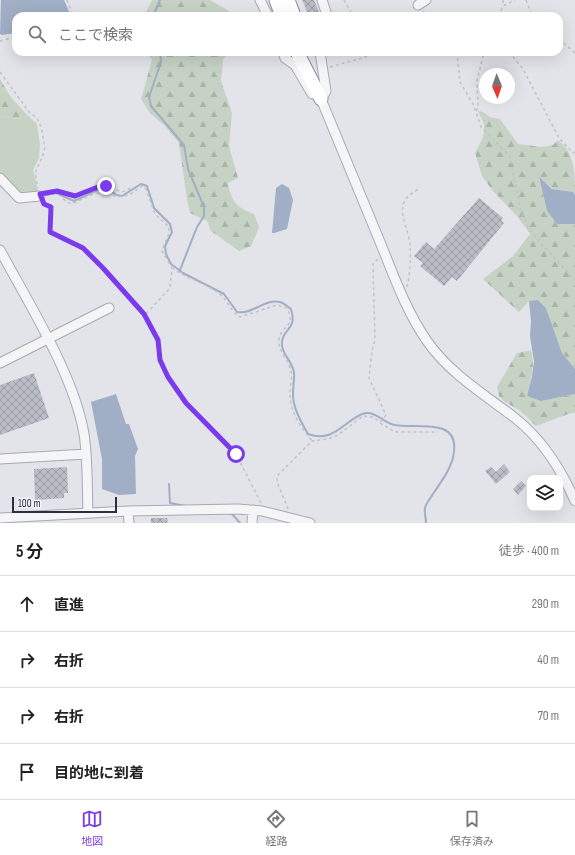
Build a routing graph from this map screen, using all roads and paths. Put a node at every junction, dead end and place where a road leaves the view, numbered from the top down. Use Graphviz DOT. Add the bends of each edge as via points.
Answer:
graph roads {
  1 [pos="67,0"];
  2 [pos="260,0"];
  3 [pos="276,0"];
  4 [pos="288,0"];
  5 [pos="322,0"];
  6 [pos="344,0"];
  7 [pos="503,0"];
  8 [pos="515,0"];
  9 [pos="526,0"];
  10 [pos="503,6"];
  11 [pos="72,12"];
  12 [pos="266,12"];
  13 [pos="280,12"];
  14 [pos="292,12"];
  15 [pos="326,12"];
  16 [pos="351,12"];
  17 [pos="500,12"];
  18 [pos="530,12"];
  19 [pos="12,38"];
  20 [pos="0,41"];
  21 [pos="563,42"];
  22 [pos="575,53"];
  23 [pos="284,56"];
  24 [pos="299,56"];
  25 [pos="307,56"];
  26 [pos="321,56"];
  27 [pos="367,56"];
  28 [pos="457,56"];
  29 [pos="483,56"];
  30 [pos="512,56"];
  31 [pos="323,69"];
  32 [pos="0,72"];
  33 [pos="319,95"];
  34 [pos="476,111"];
  35 [pos="575,152"];
  36 [pos="0,178"];
  37 [pos="130,188"];
  38 [pos="420,188"];
  39 [pos="40,195"];
  40 [pos="64,199"];
  41 [pos="0,250"];
  42 [pos="384,253"];
  43 [pos="172,268"];
  44 [pos="575,280"];
  45 [pos="407,288"];
  46 [pos="108,308"];
  47 [pos="144,314"];
  48 [pos="47,339"];
  49 [pos="0,363"];
  50 [pos="380,422"];
  51 [pos="438,432"];
  52 [pos="312,441"];
  53 [pos="86,454"];
  54 [pos="0,459"];
  55 [pos="575,501"];
  56 [pos="128,511"];
  57 [pos="257,511"];
  58 [pos="88,513"];
  59 [pos="288,516"];
  60 [pos="0,520"];
  61 [pos="129,523"];
  62 [pos="252,523"];
  63 [pos="310,523"];
  1 -- 11 [label="path"];
  2 -- 12 [label="street"];
  3 -- 13 [label="highway"];
  4 -- 14 [label="highway"];
  5 -- 15 [label="street"];
  6 -- 16 [label="path"];
  7 -- 10 [label="path"];
  8 -- 10 [label="path"];
  9 -- 18 [label="path"];
  10 -- 17 [label="path"];
  19 -- 20 [label="path"];
  21 -- 22 [label="path"];
  23 -- 33 [label="street" via="295,65 314,98"];
  24 -- 33 [label="highway"];
  25 -- 33 [label="highway"];
  26 -- 31 [label="street"];
  27 -- 31 [label="path"];
  28 -- 34 [label="path" via="460,82"];
  29 -- 34 [label="path" via="477,81"];
  30 -- 35 [label="path" via="523,69 559,138 573,153"];
  31 -- 33 [label="street" via="326,91"];
  32 -- 39 [label="path" via="29,112 37,118 41,127 45,147 35,173"];
  33 -- 42 [label="street"];
  34 -- 44 [label="path" via="481,127 510,156 514,184 528,226"];
  36 -- 39 [label="street" via="19,198"];
  37 -- 39 [label="path" via="122,192 106,186 75,196 57,191"];
  38 -- 45 [label="path" via="404,202 403,208 410,244 411,270"];
  39 -- 47 [label="path" via="44,204 51,207 50,232 83,248"];
  40 -- 43 [label="path" via="71,204 100,192 117,197 129,195 142,186 146,189 155,214 169,227 162,251"];
  41 -- 48 [label="street"];
  42 -- 50 [label="path" via="373,264 375,340 369,378 386,415"];
  42 -- 55 [label="street" via="410,313 426,341 450,368 535,436 566,480"];
  43 -- 47 [label="path" via="170,288"];
  43 -- 52 [label="path" via="222,296 234,314 240,317 277,305 287,308 291,316 289,324 278,340 280,350 292,372 290,403 303,431"];
  46 -- 48 [label="street"];
  47 -- 57 [label="path" via="158,340 160,360 168,377 186,403 236,454 261,501"];
  48 -- 49 [label="street"];
  48 -- 53 [label="street" via="77,406"];
  50 -- 51 [label="path" via="395,432"];
  50 -- 52 [label="path" via="373,417 363,416 338,435"];
  52 -- 59 [label="path" via="277,476 288,508"];
  53 -- 54 [label="street"];
  53 -- 58 [label="street"];
  56 -- 57 [label="street"];
  56 -- 58 [label="street"];
  56 -- 61 [label="street"];
  57 -- 59 [label="street"];
  57 -- 62 [label="street"];
  58 -- 60 [label="street"];
  59 -- 63 [label="street"];
}
